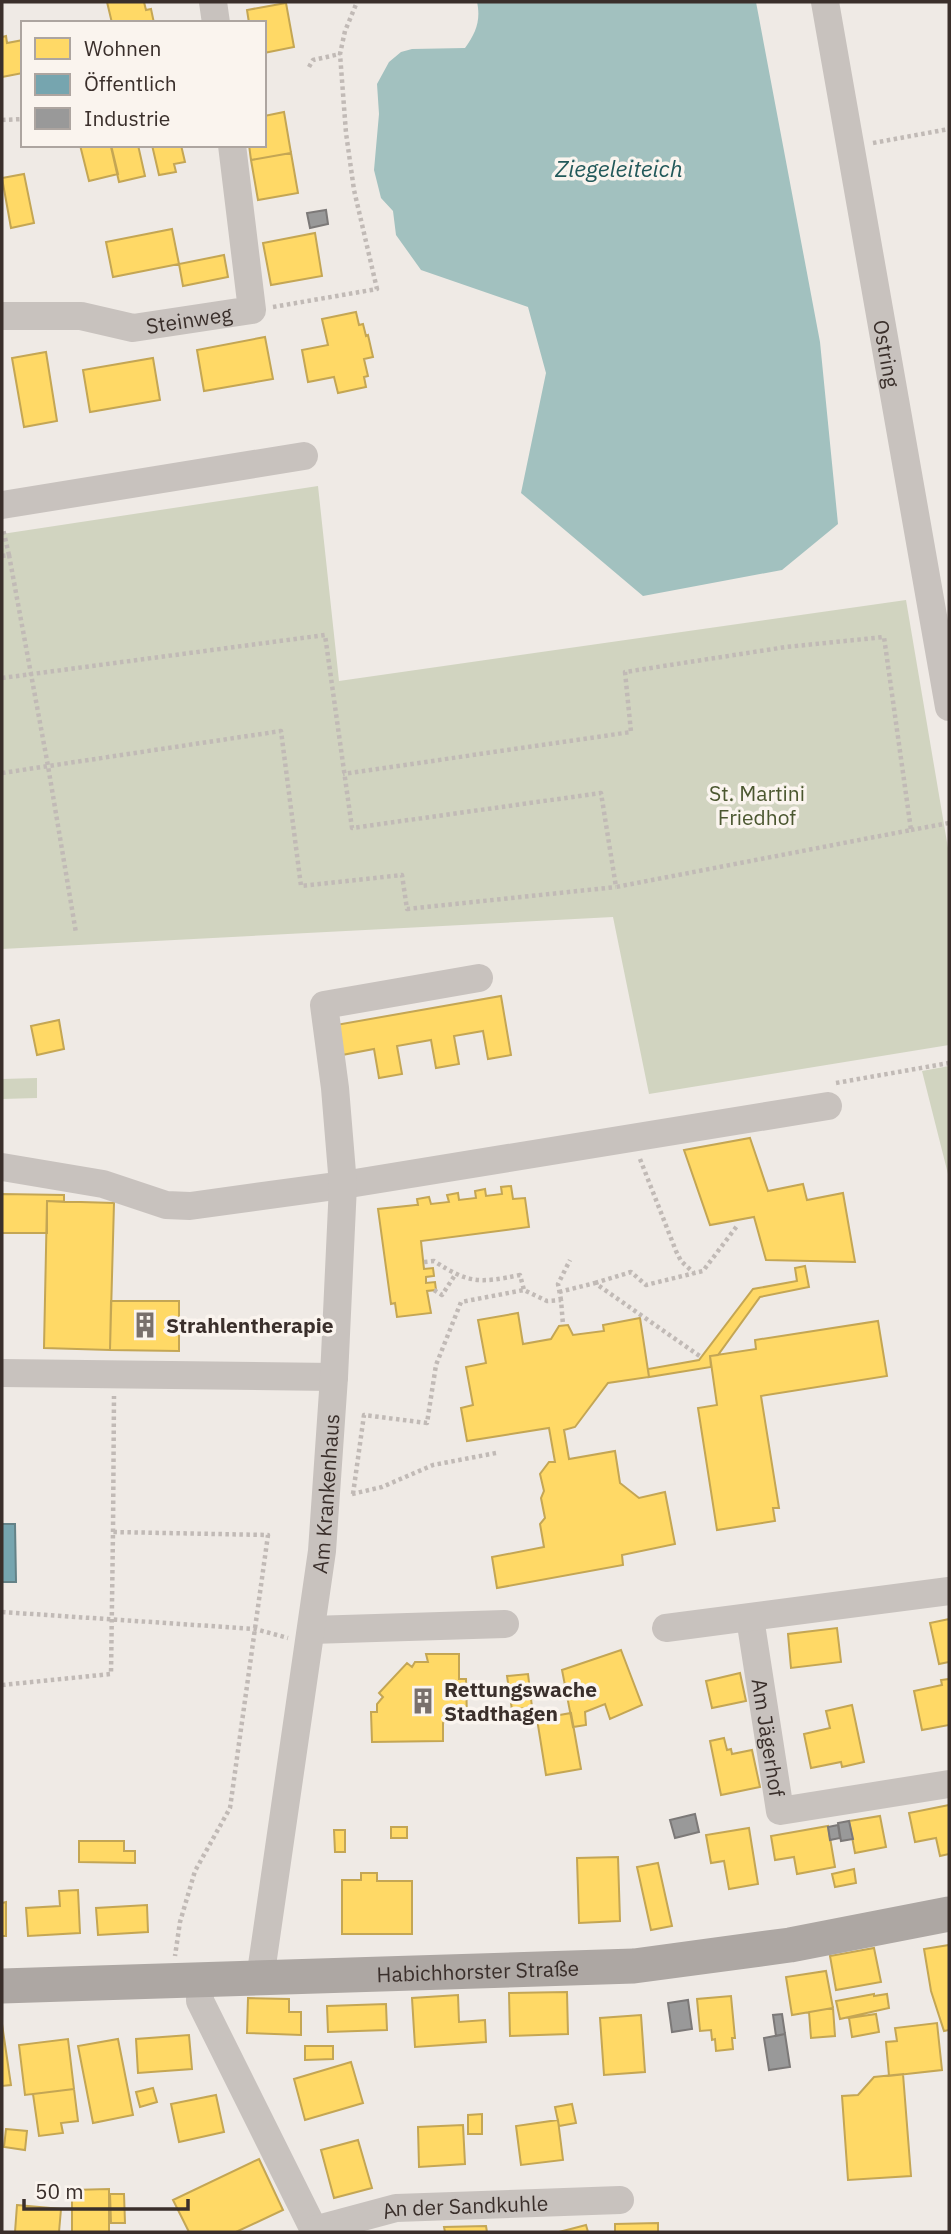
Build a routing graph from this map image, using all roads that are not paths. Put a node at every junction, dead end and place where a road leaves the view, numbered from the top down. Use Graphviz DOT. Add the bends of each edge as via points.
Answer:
graph roads {
  1 [pos="213,2"];
  2 [pos="825,2"];
  3 [pos="216,21"];
  4 [pos="232,147"];
  5 [pos="2,316"];
  6 [pos="304,456"];
  7 [pos="2,505"];
  8 [pos="949,707"];
  9 [pos="479,978"];
  10 [pos="828,1106"];
  11 [pos="2,1167"];
  12 [pos="343,1185"];
  13 [pos="2,1373"];
  14 [pos="334,1377"];
  15 [pos="949,1591"];
  16 [pos="750,1618"];
  17 [pos="505,1624"];
  18 [pos="666,1628"];
  19 [pos="310,1637"];
  20 [pos="949,1784"];
  21 [pos="949,1914"];
  22 [pos="260,1979"];
  23 [pos="186,1981"];
  24 [pos="2,1986"];
  25 [pos="621,2200"];
  26 [pos="314,2231"];
  1 -- 3 [label="street"];
  2 -- 8 [label="street, Ostring"];
  4 -- 5 [label="street, Steinweg" via="252,310 132,328 81,316"];
  6 -- 7 [label="street"];
  9 -- 12 [label="street, Am Krankenhaus" via="324,1005"];
  10 -- 12 [label="street"];
  11 -- 12 [label="street" via="103,1184 166,1205 190,1206"];
  12 -- 14 [label="street, Am Krankenhaus"];
  13 -- 14 [label="street"];
  14 -- 19 [label="street, Am Krankenhaus" via="340,1494 323,1552"];
  15 -- 16 [label="street"];
  16 -- 18 [label="street"];
  16 -- 20 [label="street, Am Jägerhof" via="780,1811"];
  17 -- 19 [label="street"];
  19 -- 22 [label="street, Am Krankenhaus" via="305,1702"];
  21 -- 22 [label="main road, Habichhorster Straße" via="790,1945 634,1966"];
  22 -- 23 [label="main road, Habichhorster Straße"];
  23 -- 24 [label="main road, Habichhorster Straße"];
  23 -- 26 [label="street, An der Sandkuhle"];
  25 -- 26 [label="street, An der Sandkuhle" via="396,2208"];
}
